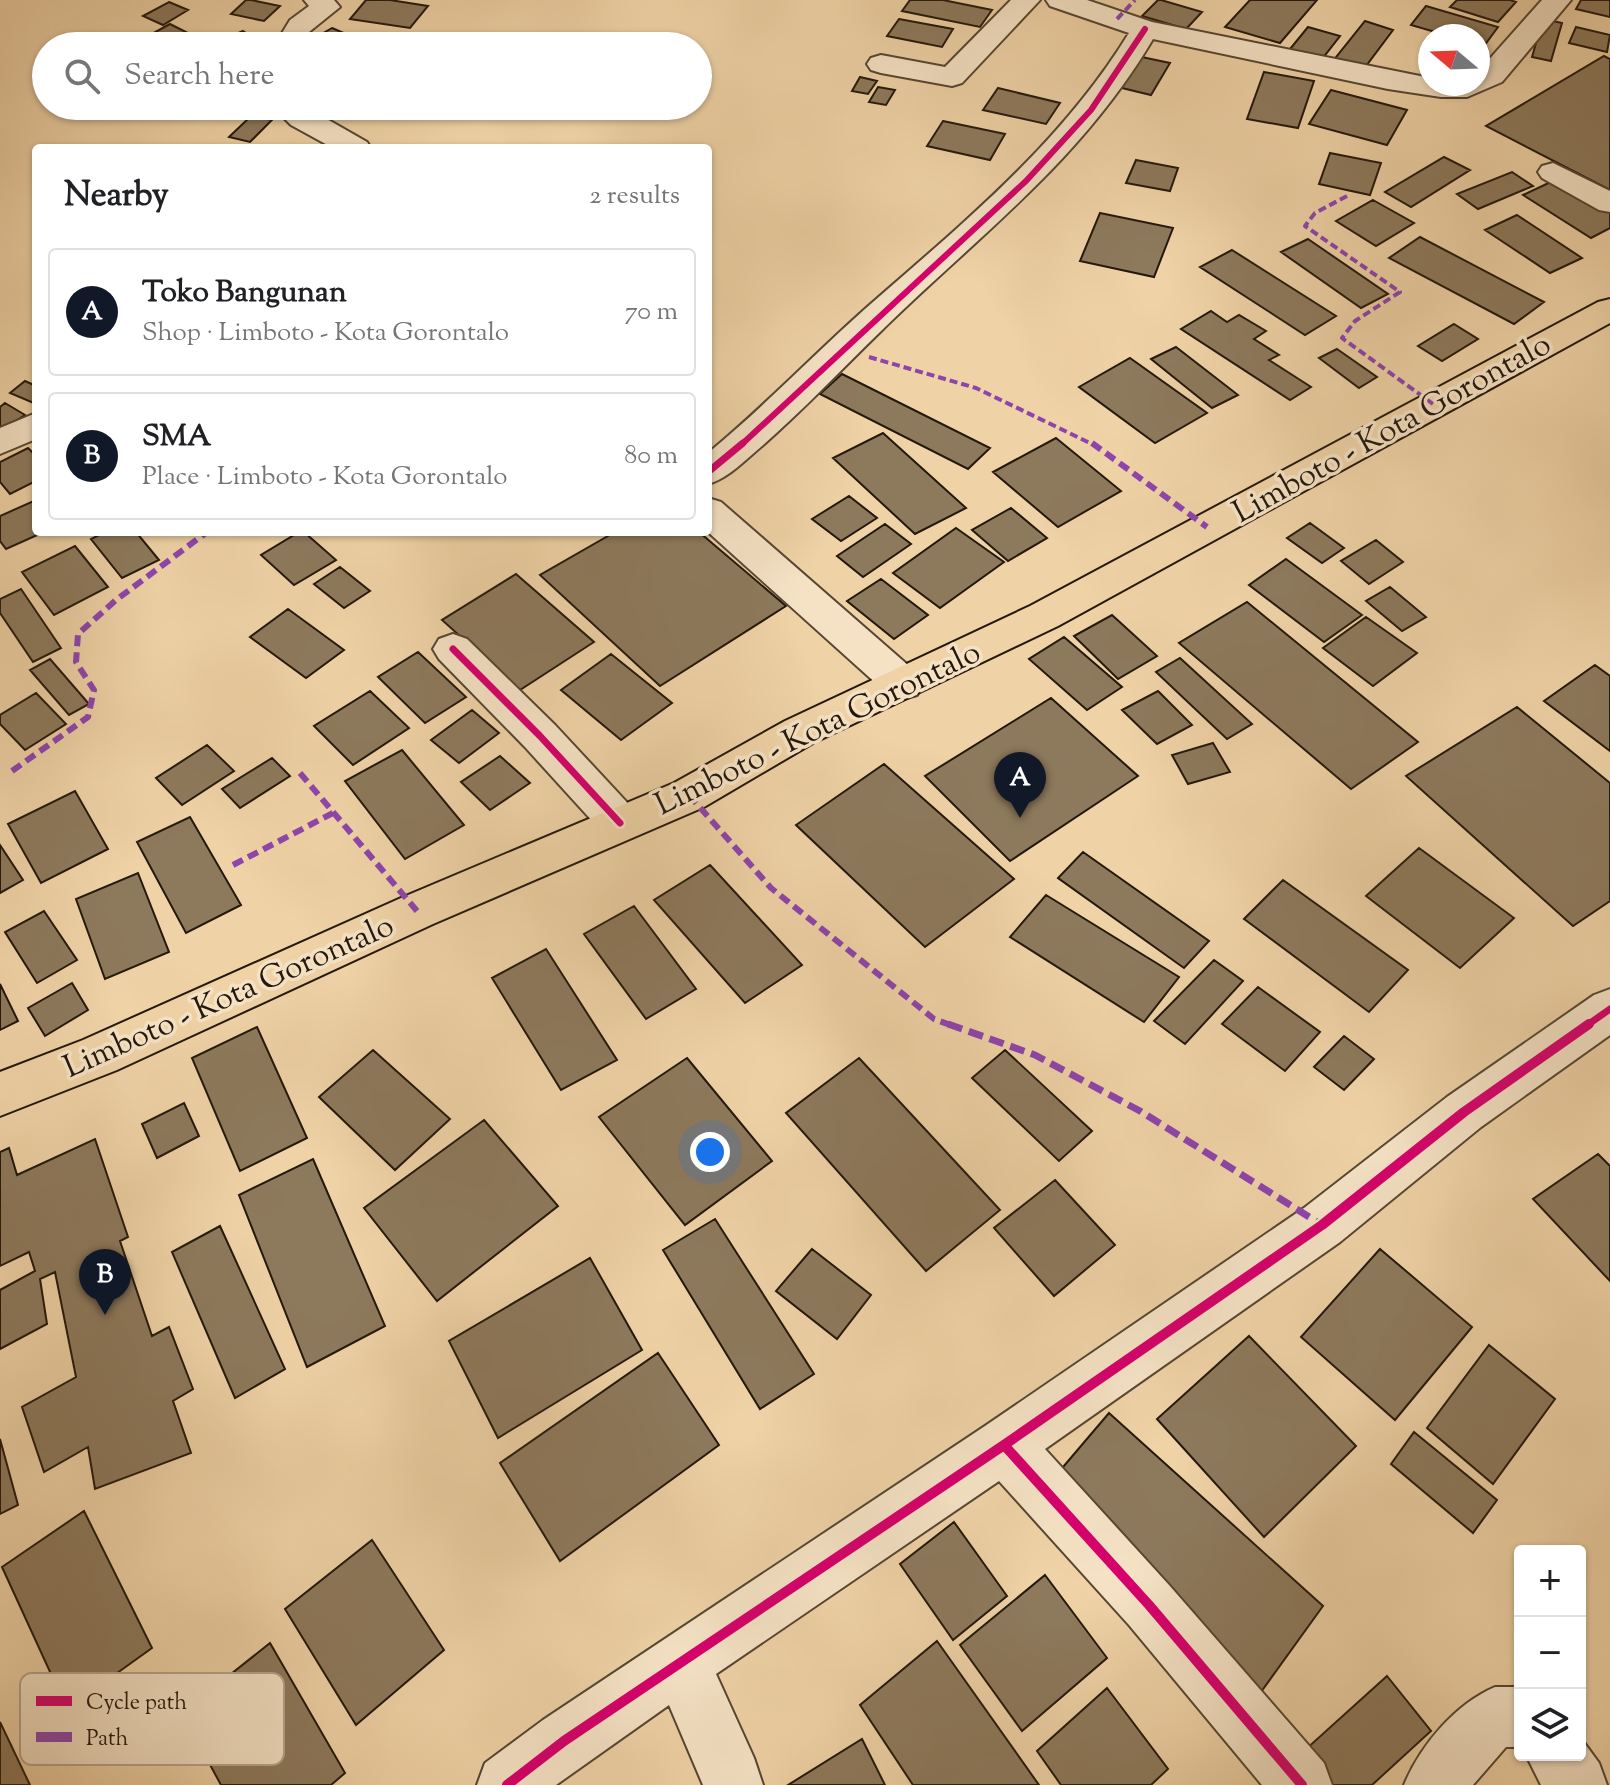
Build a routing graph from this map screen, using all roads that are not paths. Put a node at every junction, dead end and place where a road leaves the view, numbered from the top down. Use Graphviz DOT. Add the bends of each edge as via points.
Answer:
graph roads {
  1 [pos="1026,0"];
  2 [pos="1060,0"];
  3 [pos="1557,0"];
  4 [pos="330,2"];
  5 [pos="1145,29"];
  6 [pos="294,32"];
  7 [pos="881,64"];
  8 [pos="1490,77"];
  9 [pos="1418,85"];
  10 [pos="303,120"];
  11 [pos="348,144"];
  12 [pos="1553,172"];
  13 [pos="1610,203"];
  14 [pos="1610,309"];
  15 [pos="32,427"];
  16 [pos="0,442"];
  17 [pos="712,469"];
  18 [pos="712,515"];
  19 [pos="453,649"];
  20 [pos="903,684"];
  21 [pos="620,823"];
  22 [pos="1610,1009"];
  23 [pos="0,1094"];
  24 [pos="1004,1445"];
  25 [pos="680,1662"];
  26 [pos="1514,1717"];
  27 [pos="1560,1761"];
  28 [pos="507,1785"];
  29 [pos="733,1785"];
  30 [pos="1302,1785"];
  31 [pos="1434,1785"];
  32 [pos="1577,1785"];
  1 -- 7 [label="street" via="952,77"];
  2 -- 5 [label="street"];
  3 -- 8 [label="street"];
  4 -- 6 [label="street"];
  5 -- 9 [label="street"];
  5 -- 17 [label="street" via="1104,96 1042,165"];
  10 -- 11 [label="street"];
  12 -- 13 [label="street"];
  14 -- 20 [label="highway, Limboto - Kota Gorontalo" via="1044,616"];
  15 -- 16 [label="street"];
  18 -- 20 [label="street"];
  19 -- 21 [label="street"];
  20 -- 21 [label="highway, Limboto - Kota Gorontalo" via="799,732 689,795"];
  21 -- 23 [label="highway, Limboto - Kota Gorontalo" via="100,1055"];
  22 -- 24 [label="street" via="1464,1112 1322,1225"];
  24 -- 25 [label="street"];
  24 -- 30 [label="street"];
  25 -- 28 [label="street"];
  25 -- 29 [label="street"];
  26 -- 31 [label="street" via="1495,1717"];
  27 -- 32 [label="street"];
}
